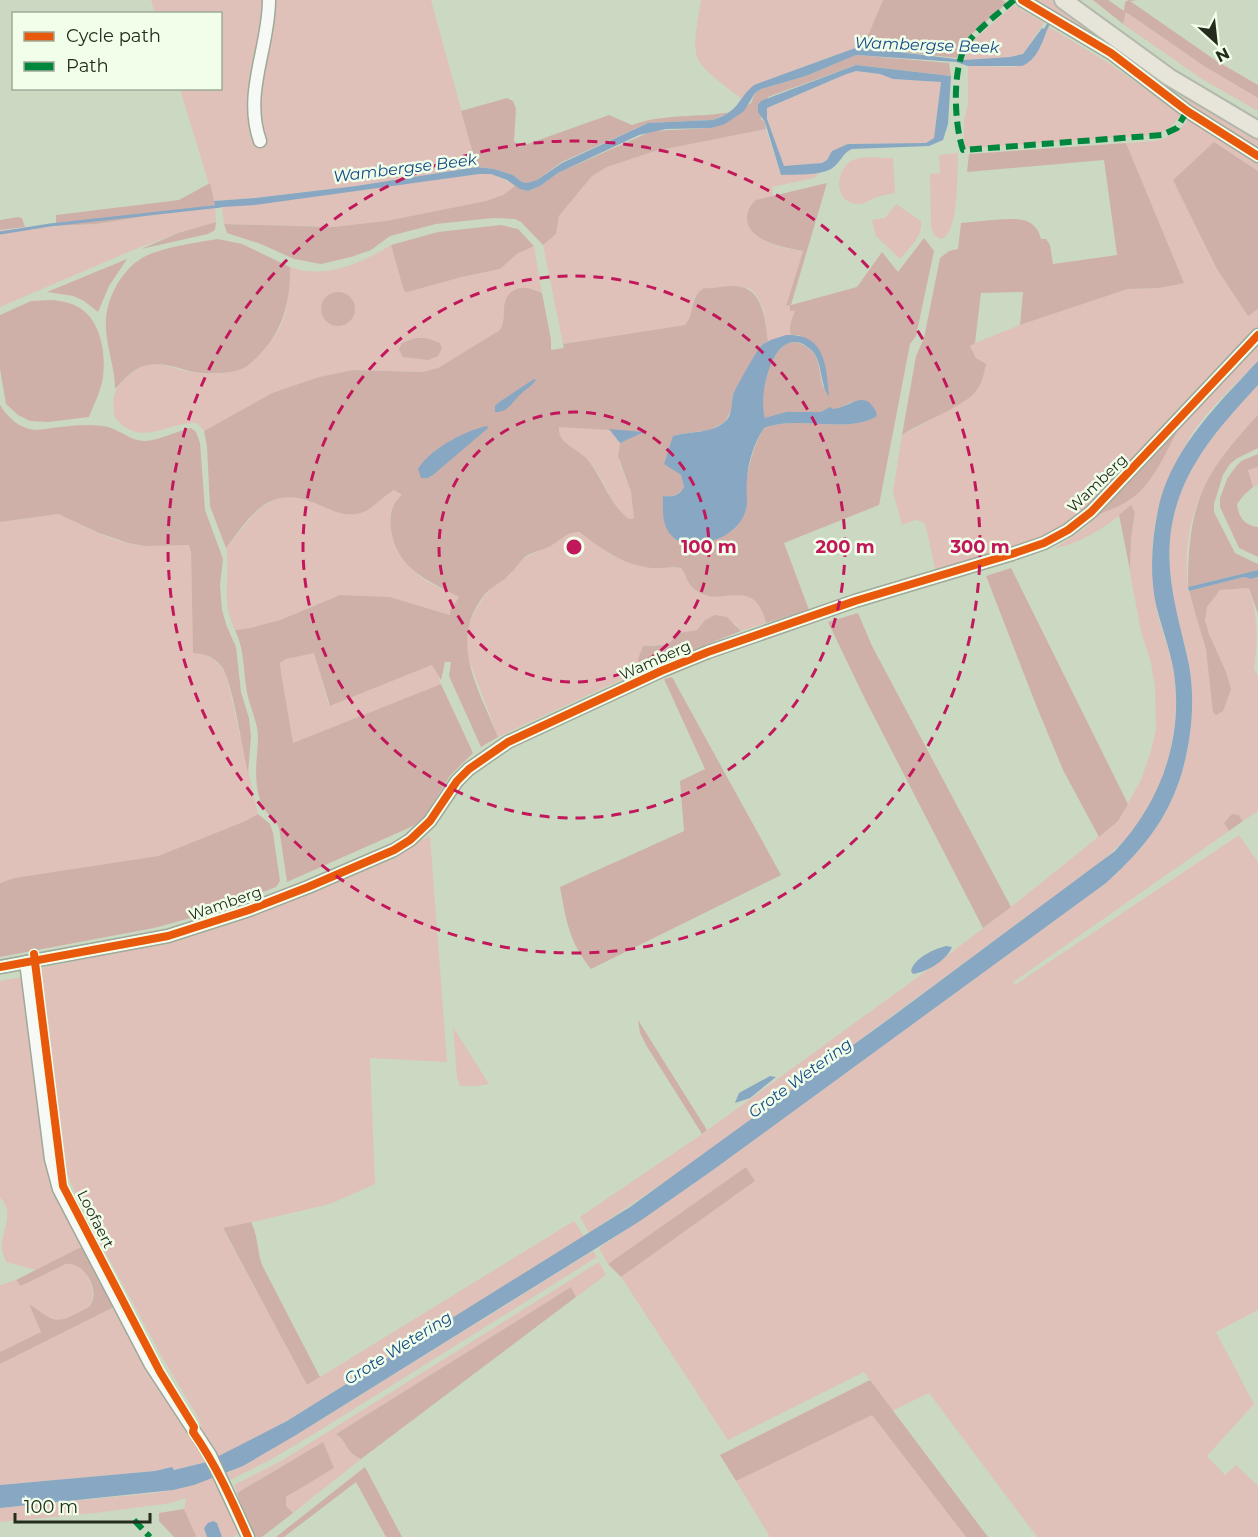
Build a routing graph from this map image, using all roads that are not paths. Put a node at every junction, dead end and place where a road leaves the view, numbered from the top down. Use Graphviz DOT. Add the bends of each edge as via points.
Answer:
graph roads {
  1 [pos="269,0"];
  2 [pos="1024,0"];
  3 [pos="1063,0"];
  4 [pos="1258,130"];
  5 [pos="260,141"];
  6 [pos="1258,156"];
  7 [pos="1258,335"];
  8 [pos="30,962"];
  9 [pos="0,967"];
  10 [pos="248,1537"];
  1 -- 5 [label="street" via="253,97 254,125"];
  2 -- 6 [label="street" via="1111,53 1187,111"];
  3 -- 4 [label="main road" via="1169,77"];
  7 -- 8 [label="street, Wamberg" via="1090,512 1044,543 875,594 708,652 508,742 469,769 430,821 410,840 308,887 188,931"];
  8 -- 9 [label="street"];
  8 -- 10 [label="street, Loofaert" via="51,1159 59,1189 151,1365 210,1455"];
}
